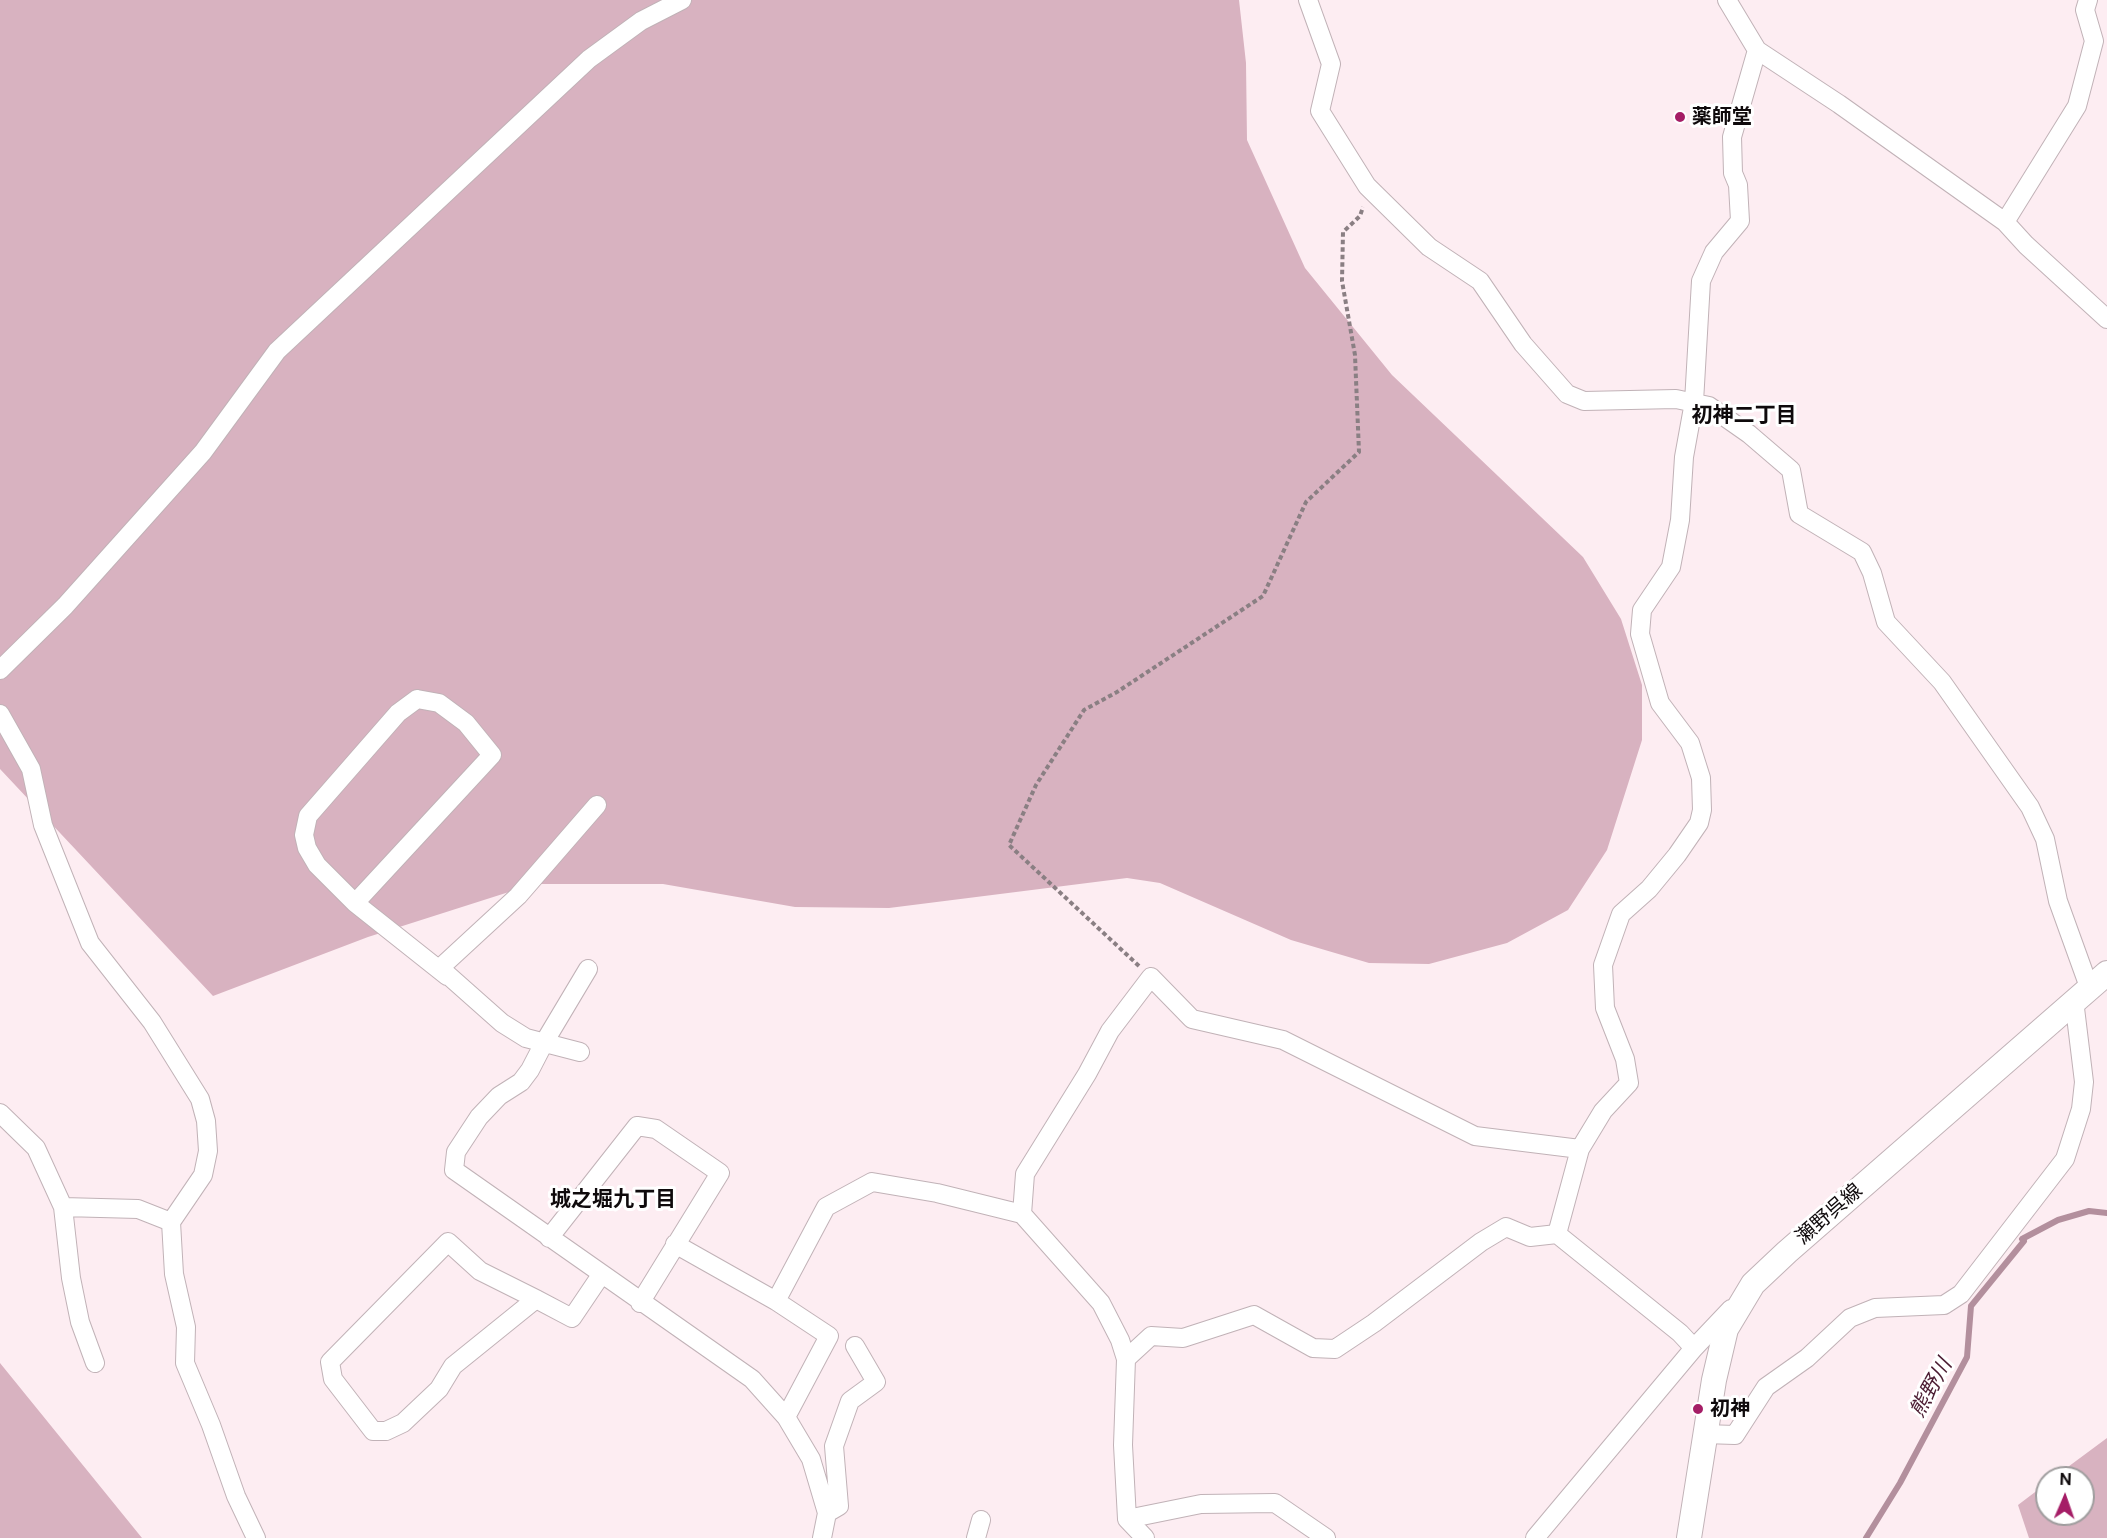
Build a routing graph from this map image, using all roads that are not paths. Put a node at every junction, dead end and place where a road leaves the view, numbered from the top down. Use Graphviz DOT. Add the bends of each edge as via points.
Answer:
graph roads {
  1 [pos="682,0"];
  2 [pos="1308,0"];
  3 [pos="1726,0"];
  4 [pos="2088,0"];
  5 [pos="1756,50"];
  6 [pos="2005,222"];
  7 [pos="2107,319"];
  8 [pos="1694,402"];
  9 [pos="0,670"];
  10 [pos="0,714"];
  11 [pos="597,805"];
  12 [pos="355,903"];
  13 [pos="440,968"];
  14 [pos="588,969"];
  15 [pos="2090,986"];
  16 [pos="545,1041"];
  17 [pos="580,1052"];
  18 [pos="0,1113"];
  19 [pos="1580,1149"];
  20 [pos="63,1207"];
  21 [pos="1022,1214"];
  22 [pos="171,1222"];
  23 [pos="1557,1234"];
  24 [pos="549,1238"];
  25 [pos="675,1244"];
  26 [pos="601,1275"];
  27 [pos="1753,1284"];
  28 [pos="536,1299"];
  29 [pos="776,1301"];
  30 [pos="640,1303"];
  31 [pos="855,1346"];
  32 [pos="1694,1348"];
  33 [pos="1126,1359"];
  34 [pos="95,1363"];
  35 [pos="786,1417"];
  36 [pos="1704,1434"];
  37 [pos="827,1513"];
  38 [pos="1127,1519"];
  39 [pos="981,1520"];
  40 [pos="256,1538"];
  41 [pos="822,1538"];
  42 [pos="976,1538"];
  43 [pos="1145,1538"];
  44 [pos="1326,1538"];
  45 [pos="1535,1538"];
  46 [pos="1689,1538"];
  1 -- 9 [label="street" via="641,21 589,59 277,351 203,452 65,606"];
  2 -- 8 [label="street" via="1331,64 1320,111 1367,186 1430,247 1480,281 1523,344 1567,394 1584,401"];
  3 -- 5 [label="street"];
  4 -- 6 [label="street" via="2085,10 2094,41 2077,106"];
  5 -- 6 [label="street"];
  5 -- 8 [label="street" via="1732,137 1740,221 1714,252 1701,281"];
  6 -- 7 [label="street"];
  8 -- 15 [label="street" via="1709,406 1749,434 1791,470 1799,514 1862,552 1886,622 1942,682 2030,807 2045,839 2058,901"];
  8 -- 19 [label="street" via="1671,567 1642,610 1640,634 1660,703 1690,743 1701,778 1702,810 1699,823 1677,855 1649,889 1620,914 1603,965 1605,1008 1625,1059 1629,1083 1603,1111"];
  10 -- 22 [label="street" via="32,769 43,825 90,943 152,1022 200,1100 208,1151 203,1175"];
  11 -- 13 [label="street" via="518,896"];
  12 -- 12 [label="street" via="317,865 307,848 304,836 308,816 398,713 417,699 439,703 466,723 492,755"];
  12 -- 13 [label="street" via="449,978"];
  13 -- 16 [label="street" via="502,1023 526,1038"];
  14 -- 16 [label="street"];
  15 -- 27 [label="main road, 瀬野呉線"];
  15 -- 36 [label="street" via="2081,1109 2065,1159 1961,1294 1944,1305 1875,1308 1850,1318 1807,1358 1766,1387 1735,1435"];
  16 -- 17 [label="street"];
  16 -- 24 [label="street" via="521,1082 499,1096 479,1117 456,1152 454,1170"];
  18 -- 20 [label="street" via="36,1148"];
  19 -- 21 [label="street" via="1475,1136 1283,1040 1192,1019 1150,977 1110,1031 1025,1174"];
  19 -- 23 [label="street"];
  20 -- 22 [label="street" via="138,1209"];
  20 -- 34 [label="street" via="80,1322"];
  21 -- 29 [label="street" via="872,1182 826,1207"];
  21 -- 33 [label="street" via="1101,1303"];
  22 -- 40 [label="street" via="174,1274 186,1327 185,1362"];
  23 -- 32 [label="street"];
  23 -- 33 [label="street" via="1530,1237 1506,1227 1335,1348 1313,1348 1254,1316 1183,1338 1151,1336"];
  24 -- 25 [label="street" via="637,1126 656,1130 720,1173"];
  24 -- 26 [label="street"];
  25 -- 29 [label="street"];
  25 -- 30 [label="street"];
  26 -- 28 [label="street" via="572,1318"];
  26 -- 30 [label="street"];
  27 -- 32 [label="street"];
  27 -- 36 [label="main road, 瀬野呉線" via="1726,1329"];
  28 -- 28 [label="street" via="453,1366 439,1389 403,1423 386,1431 373,1431 333,1378 330,1362 448,1242 480,1271"];
  29 -- 35 [label="street" via="830,1336"];
  30 -- 35 [label="street" via="752,1379"];
  31 -- 37 [label="street" via="876,1382 850,1401 834,1446 839,1506"];
  32 -- 45 [label="street"];
  33 -- 38 [label="street" via="1123,1445"];
  35 -- 37 [label="street" via="811,1459"];
  36 -- 46 [label="main road, 瀬野呉線"];
  37 -- 41 [label="street"];
  38 -- 43 [label="street"];
  38 -- 44 [label="street" via="1200,1504 1275,1503"];
  39 -- 42 [label="street"];
}
